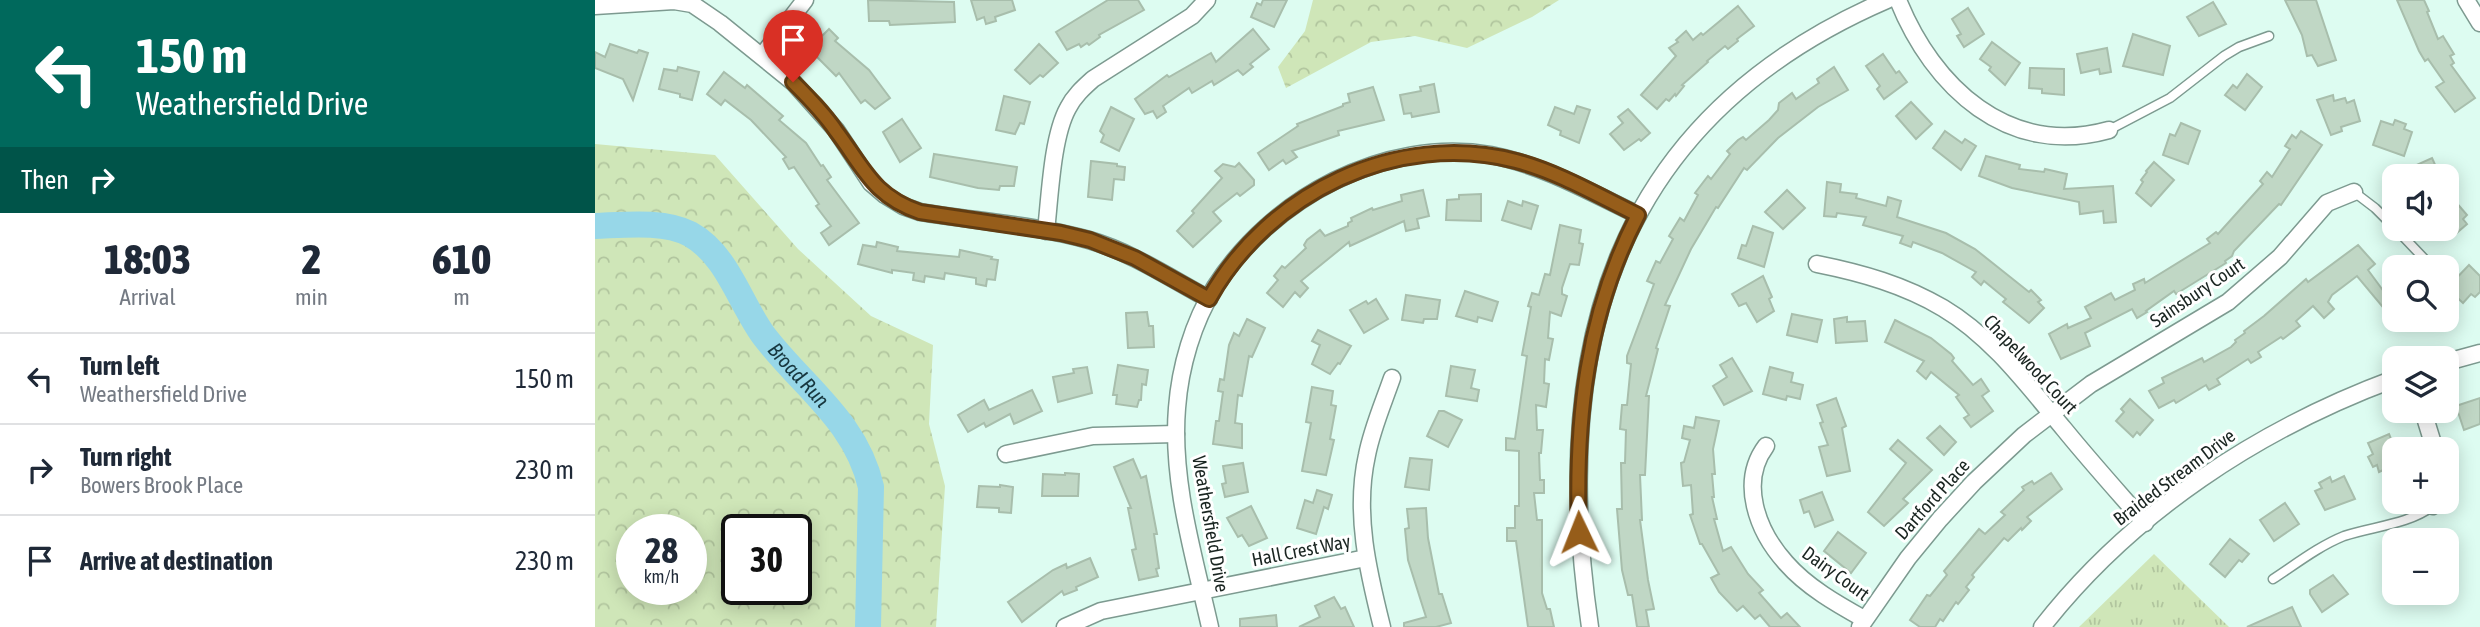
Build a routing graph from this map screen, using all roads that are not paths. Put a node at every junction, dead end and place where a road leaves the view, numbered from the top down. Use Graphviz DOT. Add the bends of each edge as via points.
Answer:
graph roads {
  1 [pos="804,0"];
  2 [pos="1207,0"];
  3 [pos="1887,0"];
  4 [pos="1898,0"];
  5 [pos="2466,0"];
  6 [pos="595,6"];
  7 [pos="2480,23"];
  8 [pos="2269,36"];
  9 [pos="762,56"];
  10 [pos="2109,130"];
  11 [pos="2354,192"];
  12 [pos="1638,215"];
  13 [pos="2382,215"];
  14 [pos="1045,231"];
  15 [pos="2407,241"];
  16 [pos="2421,255"];
  17 [pos="1817,264"];
  18 [pos="1209,299"];
  19 [pos="2480,353"];
  20 [pos="2459,359"];
  21 [pos="1392,378"];
  22 [pos="2382,384"];
  23 [pos="2050,412"];
  24 [pos="1176,434"];
  25 [pos="1766,446"];
  26 [pos="1006,454"];
  27 [pos="2420,514"];
  28 [pos="2145,523"];
  29 [pos="1366,558"];
  30 [pos="2273,579"];
  31 [pos="1202,590"];
  32 [pos="1862,623"];
  33 [pos="1065,627"];
  34 [pos="1210,627"];
  35 [pos="1383,627"];
  36 [pos="1590,627"];
  37 [pos="2042,627"];
  1 -- 9 [label="street"];
  2 -- 14 [label="street" via="1192,16 1093,79 1067,108 1059,131"];
  3 -- 12 [label="street" via="1818,34 1735,93 1676,158"];
  4 -- 10 [label="street" via="1930,62 1949,85 1984,112 2052,134"];
  5 -- 7 [label="street"];
  6 -- 9 [label="street" via="692,4"];
  8 -- 10 [label="lane" via="2224,55 2170,98"];
  9 -- 14 [label="street" via="813,102 871,183 885,195 920,212"];
  11 -- 13 [label="lane"];
  11 -- 23 [label="street, Sainsbury Court" via="2327,203 2280,257 2228,302"];
  12 -- 18 [label="street, Weathersfield Drive" via="1518,161 1460,152 1406,157 1344,176 1293,205 1235,260"];
  12 -- 36 [label="street" via="1611,272 1582,399 1578,500"];
  14 -- 18 [label="street" via="1112,248"];
  15 -- 16 [label="lane"];
  17 -- 23 [label="street, Chapelwood Court" via="1891,283 1946,310 1993,347"];
  18 -- 24 [label="street, Weathersfield Drive" via="1186,357"];
  19 -- 20 [label="street"];
  21 -- 29 [label="street" via="1366,457 1362,486"];
  22 -- 28 [label="street, Braided Stream Drive" via="2258,441"];
  23 -- 28 [label="street, Chapelwood Court"];
  23 -- 32 [label="street, Dartford Place" via="1940,519"];
  24 -- 26 [label="street" via="1093,436"];
  24 -- 31 [label="street, Weathersfield Drive" via="1179,481"];
  25 -- 32 [label="street, Dairy Court" via="1751,484 1771,541 1785,563"];
  27 -- 30 [label="lane" via="2335,541"];
  28 -- 37 [label="street, Braided Stream Drive"];
  29 -- 31 [label="street, Hall Crest Way"];
  29 -- 35 [label="street"];
  31 -- 33 [label="street, Hall Crest Way" via="1101,611"];
  31 -- 34 [label="street, Weathersfield Drive"];
}
